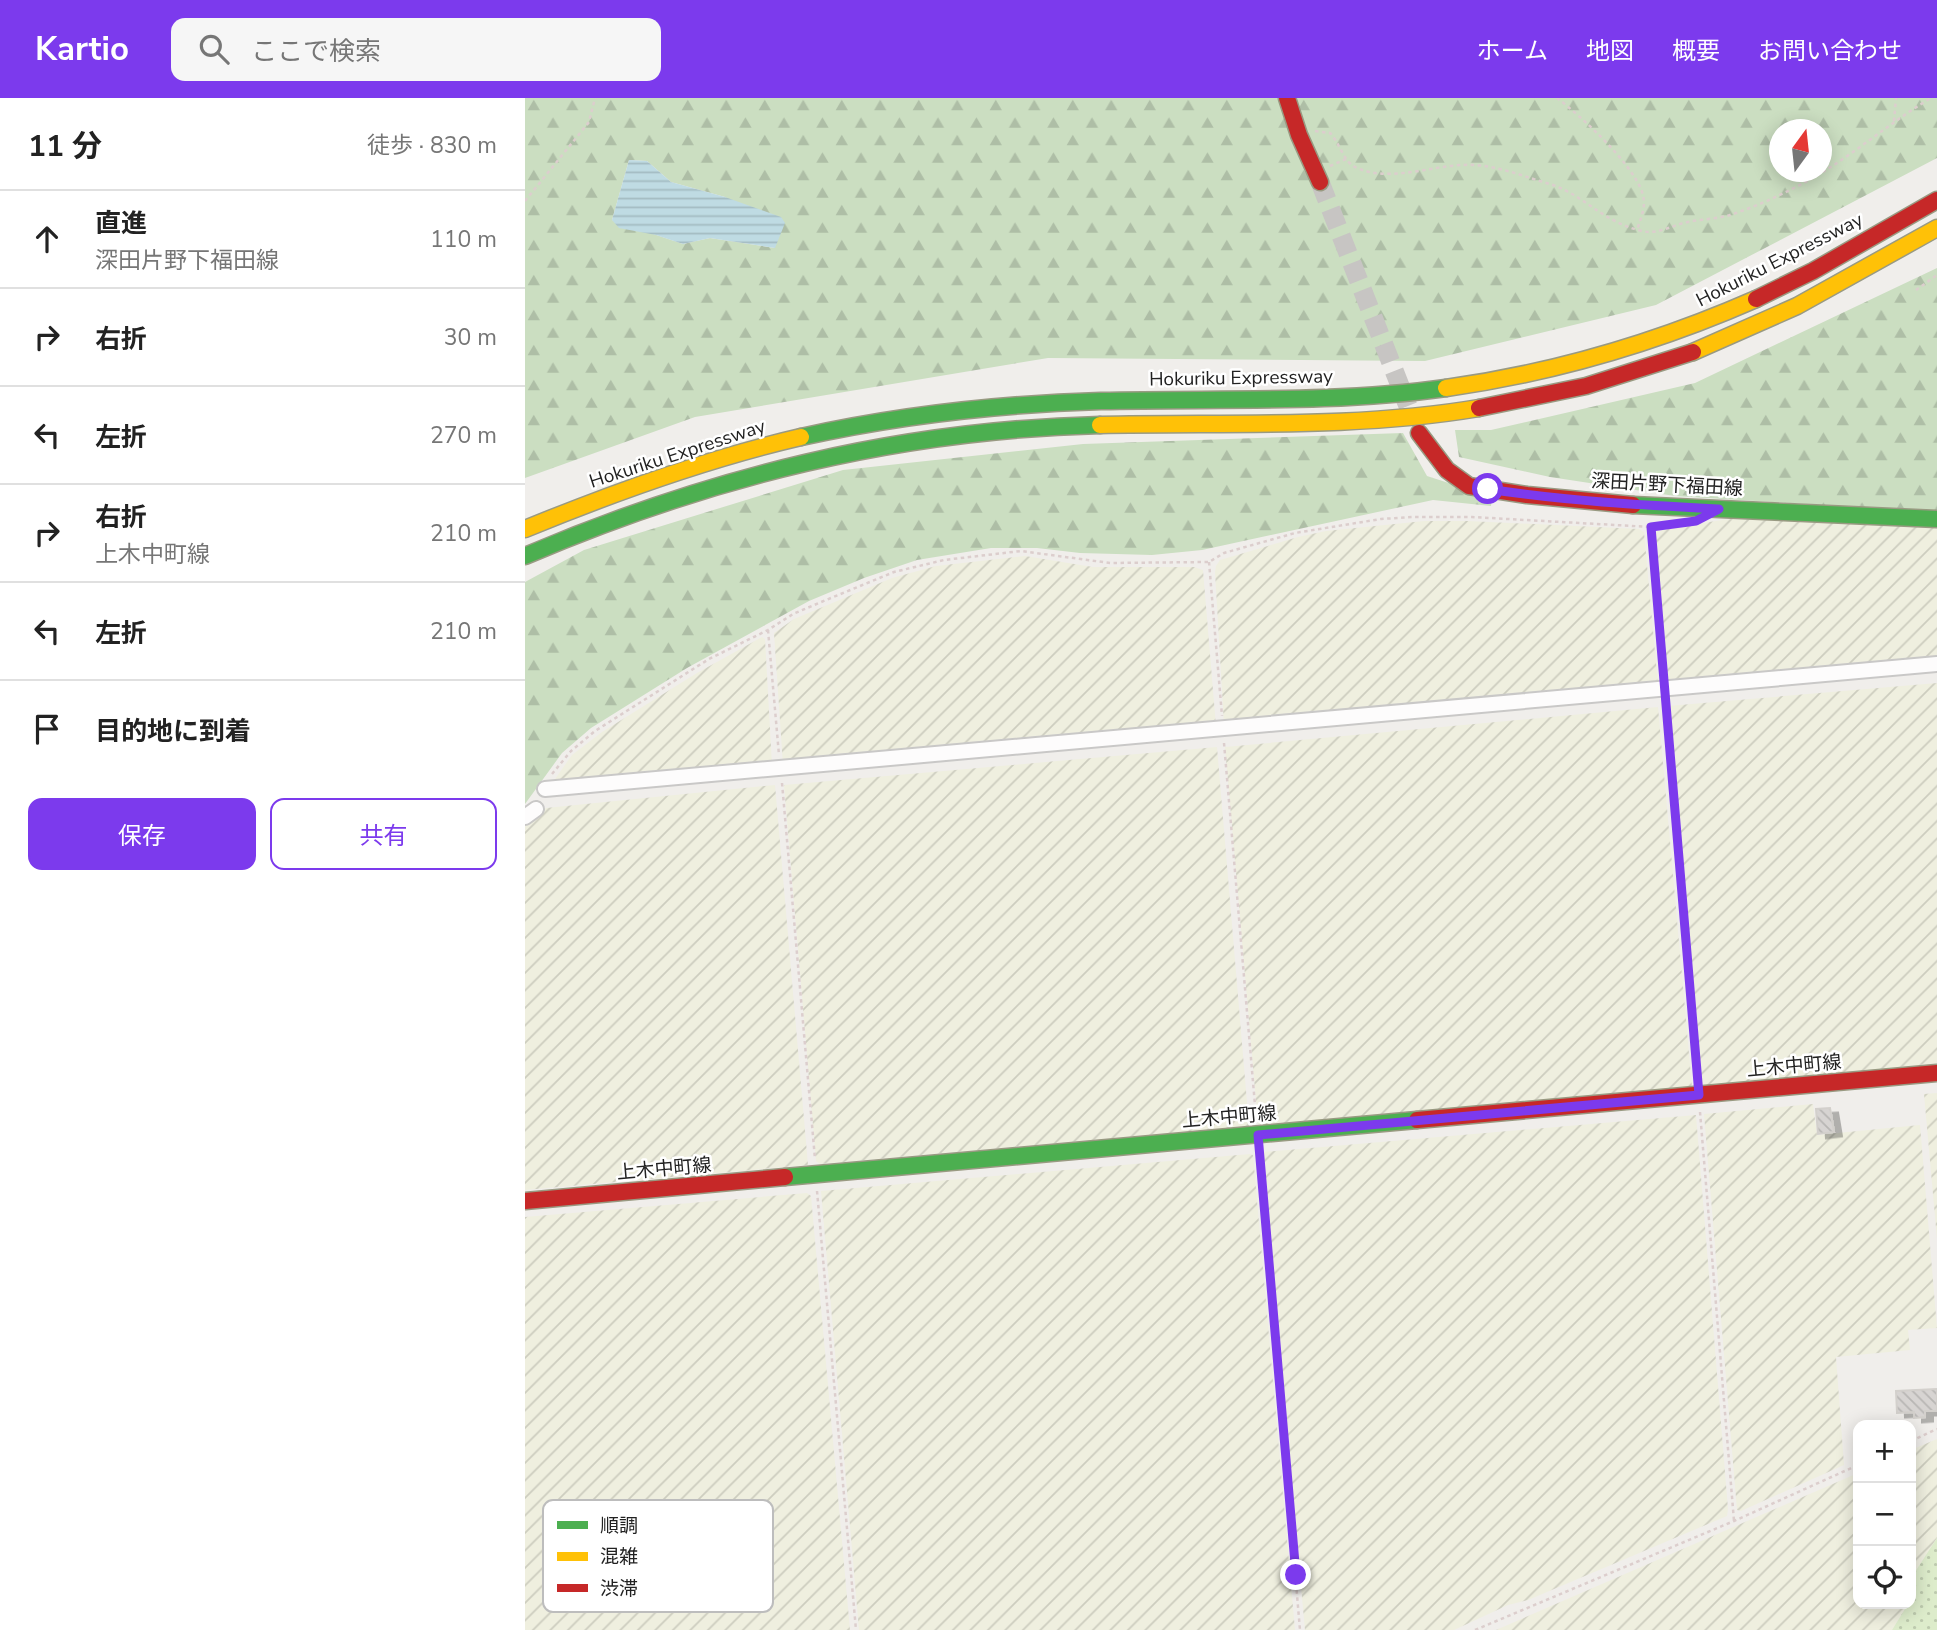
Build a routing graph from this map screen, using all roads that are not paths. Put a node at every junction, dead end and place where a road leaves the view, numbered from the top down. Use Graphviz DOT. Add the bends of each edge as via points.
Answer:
graph roads {
  1 [pos="1287,98"];
  2 [pos="1320,182"];
  3 [pos="1937,200"];
  4 [pos="1937,228"];
  5 [pos="1419,433"];
  6 [pos="1937,519"];
  7 [pos="525,529"];
  8 [pos="525,556"];
  9 [pos="1937,664"];
  10 [pos="545,789"];
  11 [pos="1937,1073"];
  12 [pos="525,1201"];
  1 -- 2 [label="main road"];
  3 -- 7 [label="main road, Hokuriku Expressway" via="1737,308 1594,358 1522,375 1434,389 948,412 791,439 708,461"];
  4 -- 8 [label="main road" via="1747,330 1607,380 1531,399 1369,419 1024,429 873,448 793,464 639,509"];
  5 -- 6 [label="main road, 深田片野下福田線" via="1447,471 1469,486 1648,506"];
  9 -- 10 [label="street"];
  11 -- 12 [label="main road, 上木中町線"];
}
